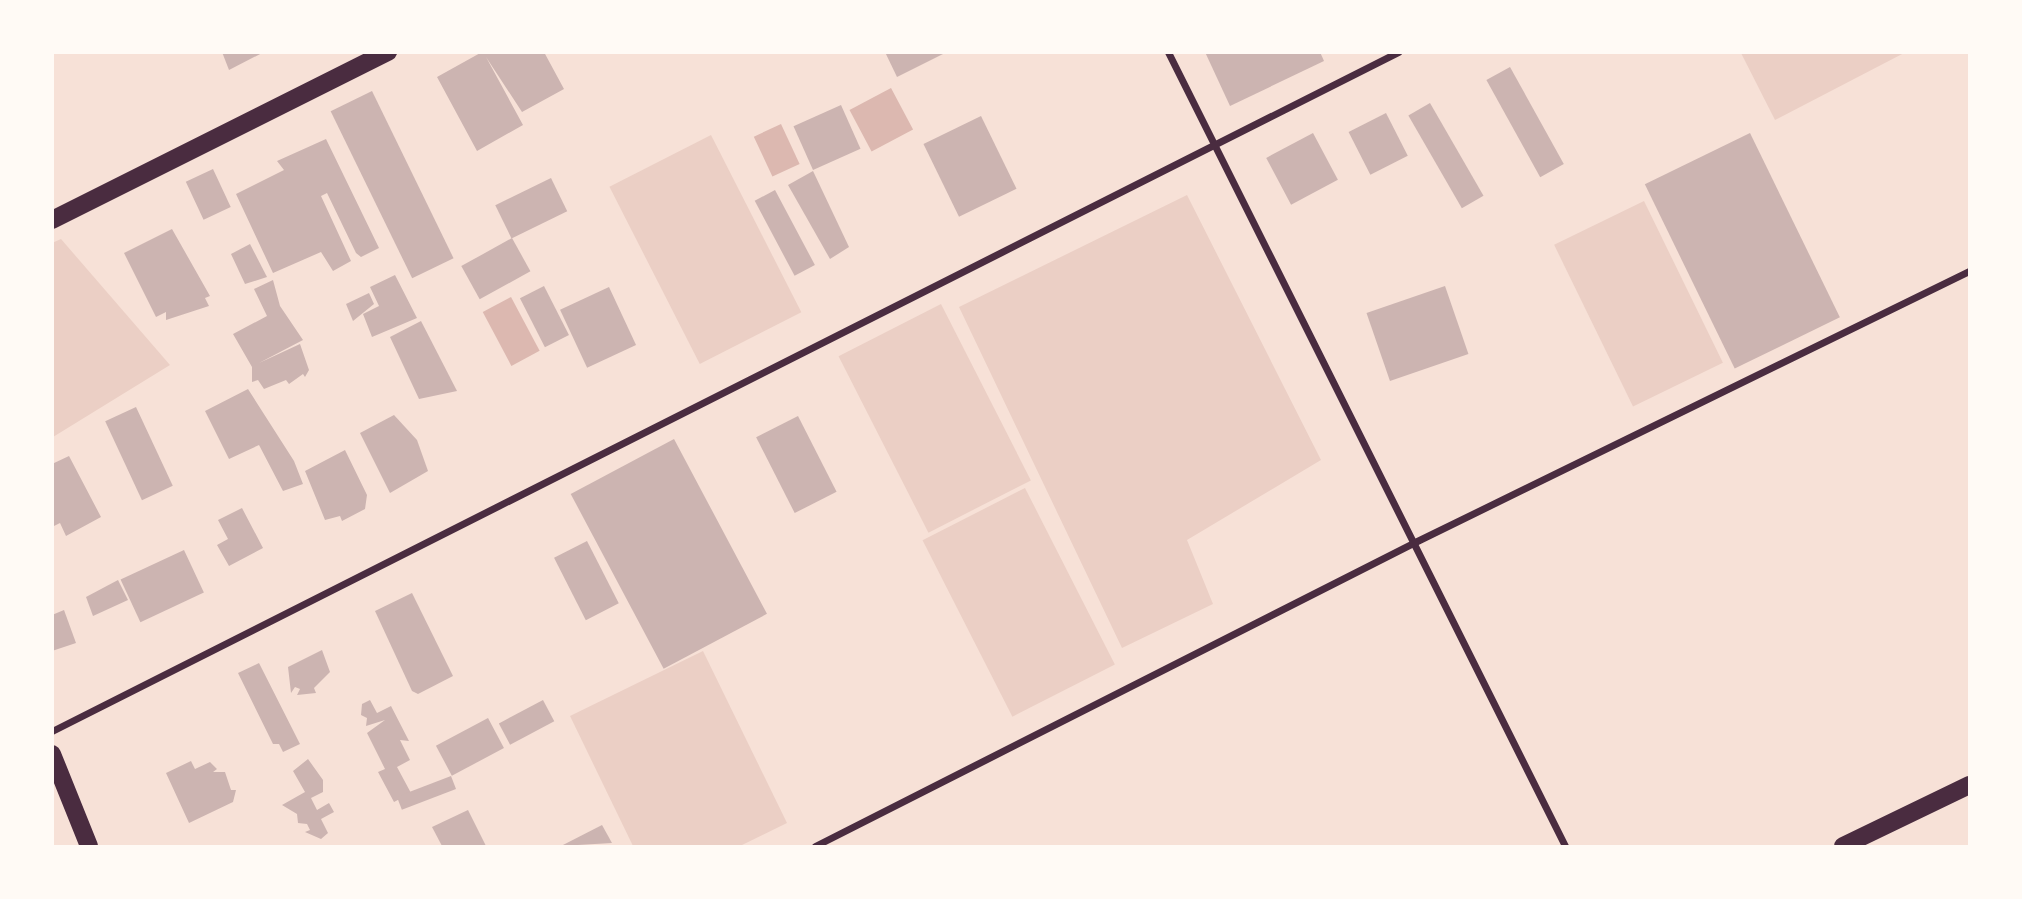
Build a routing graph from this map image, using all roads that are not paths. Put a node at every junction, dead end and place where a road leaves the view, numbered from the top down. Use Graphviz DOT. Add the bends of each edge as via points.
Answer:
graph roads {
  1 [pos="388,52"];
  2 [pos="1168,52"];
  3 [pos="1398,52"];
  4 [pos="1213,143"];
  5 [pos="52,220"];
  6 [pos="1969,271"];
  7 [pos="1415,542"];
  8 [pos="52,731"];
  9 [pos="52,754"];
  10 [pos="1969,785"];
  11 [pos="89,846"];
  12 [pos="815,846"];
  13 [pos="1566,846"];
  14 [pos="1843,846"];
  1 -- 5 [label="main road"];
  2 -- 4 [label="street"];
  3 -- 4 [label="street"];
  4 -- 7 [label="street"];
  4 -- 8 [label="street"];
  6 -- 7 [label="street"];
  7 -- 12 [label="street"];
  7 -- 13 [label="street"];
  9 -- 11 [label="main road"];
  10 -- 14 [label="main road"];
}
